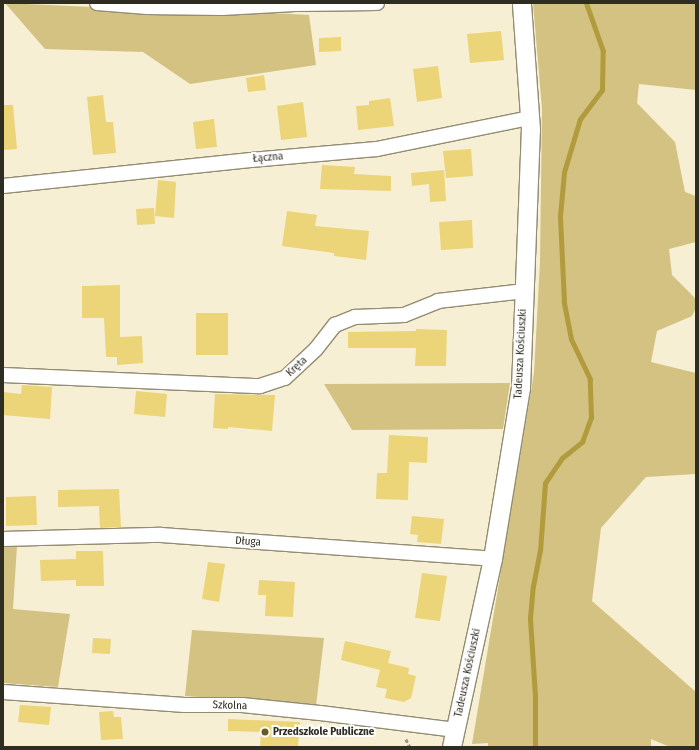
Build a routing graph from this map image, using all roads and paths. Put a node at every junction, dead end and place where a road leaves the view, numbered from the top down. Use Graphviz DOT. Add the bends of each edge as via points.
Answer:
graph roads {
  1 [pos="97,3"];
  2 [pos="377,3"];
  3 [pos="522,3"];
  4 [pos="530,118"];
  5 [pos="3,186"];
  6 [pos="524,291"];
  7 [pos="3,375"];
  8 [pos="3,540"];
  9 [pos="493,559"];
  10 [pos="3,692"];
  11 [pos="456,730"];
  12 [pos="452,747"];
  1 -- 2 [label="street" via="222,8"];
  3 -- 4 [label="street, Tadeusza Kościuszki"];
  4 -- 5 [label="street, Łączna" via="377,149"];
  4 -- 6 [label="street, Tadeusza Kościuszki"];
  6 -- 7 [label="street, Kręta" via="438,301 404,315 355,317 335,324 316,349 286,378 260,386"];
  6 -- 9 [label="street, Tadeusza Kościuszki" via="520,388"];
  8 -- 9 [label="street, Długa" via="161,535"];
  9 -- 11 [label="street, Tadeusza Kościuszki"];
  10 -- 11 [label="street, Szkolna" via="185,705 242,705"];
  11 -- 12 [label="street, Tadeusza Kościuszki"];
}
